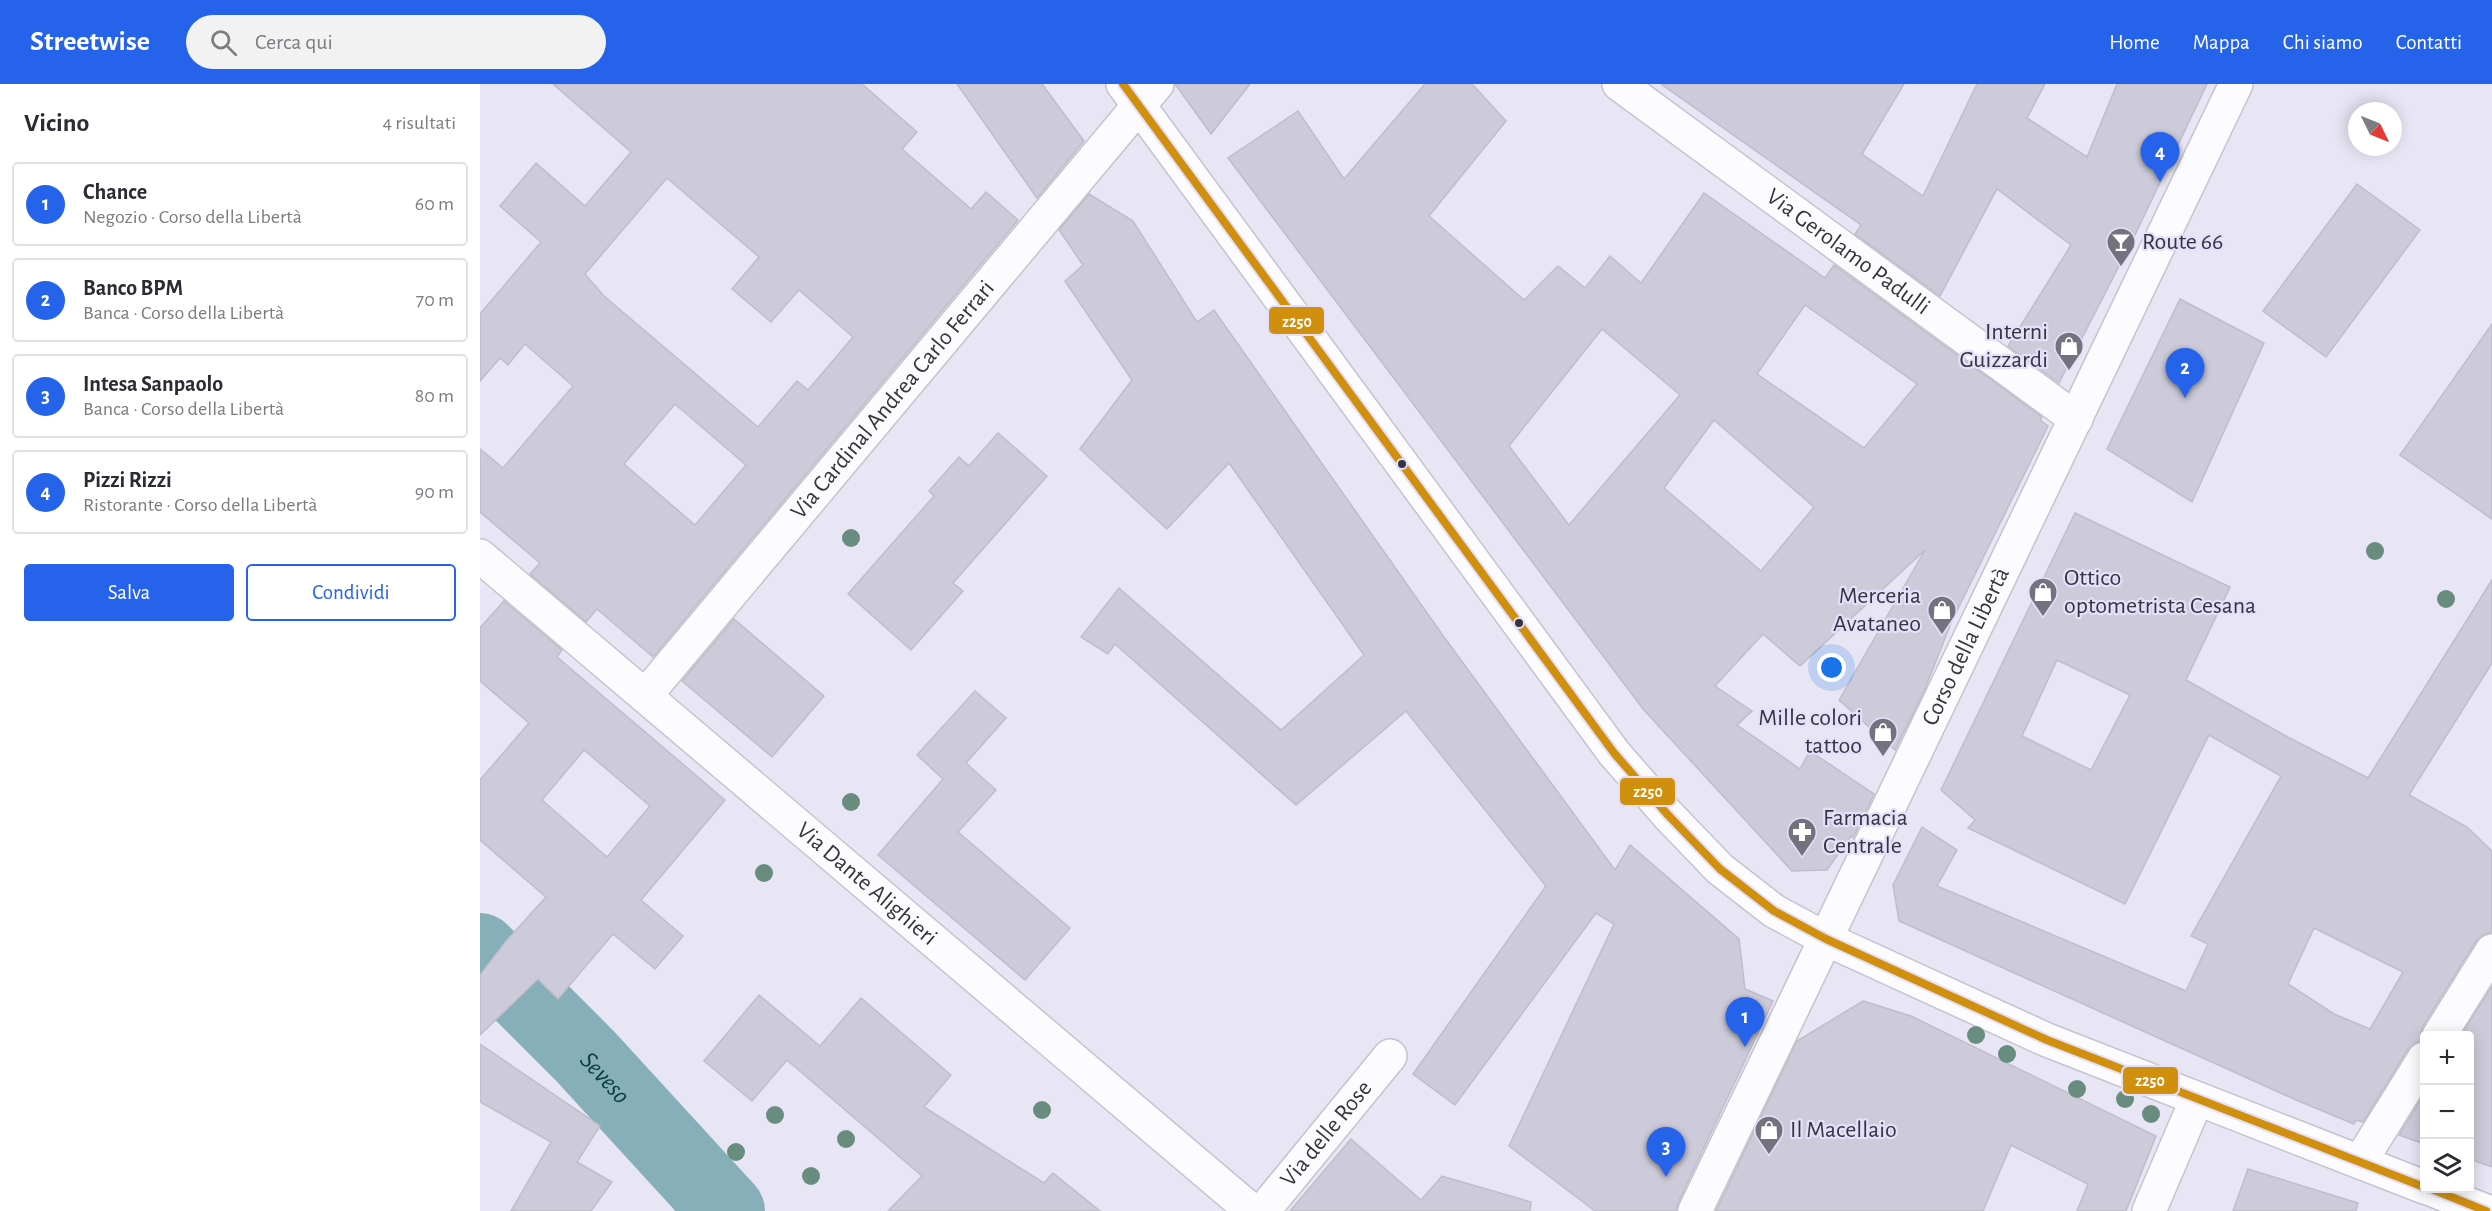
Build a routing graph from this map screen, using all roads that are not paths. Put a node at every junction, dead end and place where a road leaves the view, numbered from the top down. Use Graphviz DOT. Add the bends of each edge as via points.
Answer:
graph roads {
  1 [pos="1619,84"];
  2 [pos="2236,84"];
  3 [pos="1139,91"];
  4 [pos="2076,419"];
  5 [pos="480,556"];
  6 [pos="645,696"];
  7 [pos="1826,939"];
  8 [pos="2492,951"];
  9 [pos="2442,1031"];
  10 [pos="1390,1056"];
  11 [pos="2420,1065"];
  12 [pos="2196,1099"];
  13 [pos="2360,1162"];
  14 [pos="2420,1186"];
  15 [pos="2439,1193"];
  16 [pos="1252,1211"];
  17 [pos="1263,1211"];
  18 [pos="1695,1211"];
  19 [pos="2149,1211"];
  20 [pos="2486,1211"];
  1 -- 4 [label="street, Via Gerolamo Padulli"];
  2 -- 4 [label="street, Corso della Libertà"];
  3 -- 6 [label="street, Via Cardinal Andrea Carlo Ferrari"];
  3 -- 7 [label="street" via="1614,753 1720,869 1774,911"];
  4 -- 7 [label="street, Corso della Libertà"];
  5 -- 6 [label="street, Via Dante Alighieri"];
  6 -- 16 [label="street, Via Dante Alighieri"];
  7 -- 12 [label="street" via="2047,1040"];
  7 -- 18 [label="street, Corso della Libertà"];
  8 -- 9 [label="street"];
  10 -- 17 [label="street, Via delle Rose"];
  11 -- 13 [label="street"];
  12 -- 13 [label="street"];
  12 -- 19 [label="street"];
  13 -- 14 [label="street"];
  15 -- 20 [label="street"];
}
